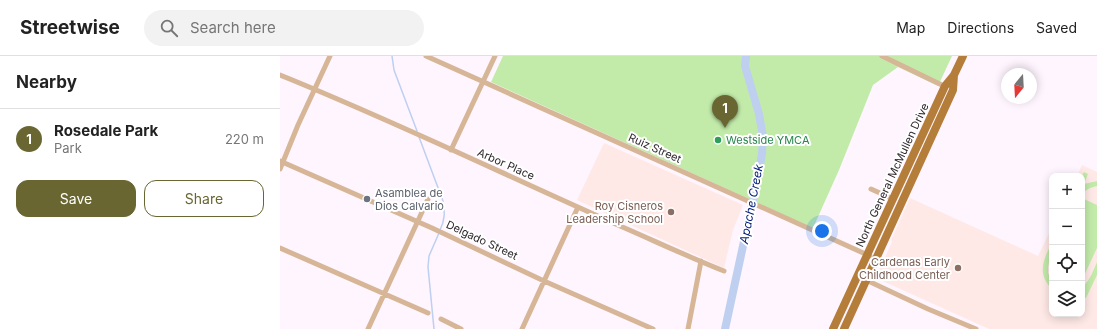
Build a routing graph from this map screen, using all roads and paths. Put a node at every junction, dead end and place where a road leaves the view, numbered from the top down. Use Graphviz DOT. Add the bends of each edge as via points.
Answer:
graph roads {
  1 [pos="330,56"];
  2 [pos="426,56"];
  3 [pos="495,56"];
  4 [pos="882,56"];
  5 [pos="963,56"];
  6 [pos="280,75"];
  7 [pos="954,75"];
  8 [pos="483,81"];
  9 [pos="945,86"];
  10 [pos="314,89"];
  11 [pos="953,90"];
  12 [pos="924,130"];
  13 [pos="451,150"];
  14 [pos="281,162"];
  15 [pos="280,169"];
  16 [pos="871,189"];
  17 [pos="428,199"];
  18 [pos="893,199"];
  19 [pos="900,206"];
  20 [pos="578,207"];
  21 [pos="418,222"];
  22 [pos="280,248"];
  23 [pos="867,255"];
  24 [pos="876,259"];
  25 [pos="701,261"];
  26 [pos="724,271"];
  27 [pos="866,280"];
  28 [pos="544,281"];
  29 [pos="384,294"];
  30 [pos="428,313"];
  31 [pos="441,319"];
  32 [pos="368,329"];
  33 [pos="461,329"];
  34 [pos="522,329"];
  35 [pos="653,329"];
  36 [pos="688,329"];
  37 [pos="833,329"];
  38 [pos="844,329"];
  39 [pos="976,329"];
  1 -- 10 [label="street"];
  2 -- 8 [label="street, Ruiz Street"];
  3 -- 8 [label="street"];
  4 -- 9 [label="street"];
  5 -- 7 [label="main road, North General McMullen Drive"];
  6 -- 10 [label="street, Arbor Place"];
  7 -- 9 [label="main road, North General McMullen Drive"];
  7 -- 11 [label="main road, North General McMullen Drive"];
  8 -- 13 [label="street"];
  8 -- 23 [label="street, Ruiz Street"];
  9 -- 11 [label="street"];
  9 -- 12 [label="main road, North General McMullen Drive"];
  10 -- 13 [label="street, Arbor Place"];
  10 -- 14 [label="street"];
  11 -- 19 [label="main road, North General McMullen Drive"];
  12 -- 18 [label="main road, North General McMullen Drive"];
  12 -- 19 [label="main road" via="923,145 897,201"];
  13 -- 20 [label="street, Arbor Place"];
  14 -- 15 [label="street"];
  14 -- 21 [label="street, Delgado Street"];
  16 -- 18 [label="street"];
  17 -- 21 [label="street"];
  18 -- 23 [label="main road, North General McMullen Drive"];
  19 -- 24 [label="main road, North General McMullen Drive"];
  20 -- 25 [label="street, Arbor Place"];
  20 -- 28 [label="street"];
  21 -- 28 [label="street, Delgado Street"];
  21 -- 29 [label="street"];
  22 -- 29 [label="street"];
  23 -- 24 [label="street, Ruiz Street"];
  23 -- 37 [label="main road, North General McMullen Drive"];
  24 -- 27 [label="main road, North General McMullen Drive"];
  25 -- 26 [label="street, Arbor Place"];
  25 -- 36 [label="street"];
  27 -- 38 [label="main road, North General McMullen Drive"];
  27 -- 39 [label="street"];
  28 -- 34 [label="street"];
  28 -- 35 [label="street, Delgado Street"];
  29 -- 30 [label="street"];
  29 -- 32 [label="street"];
  31 -- 33 [label="street"];
}
